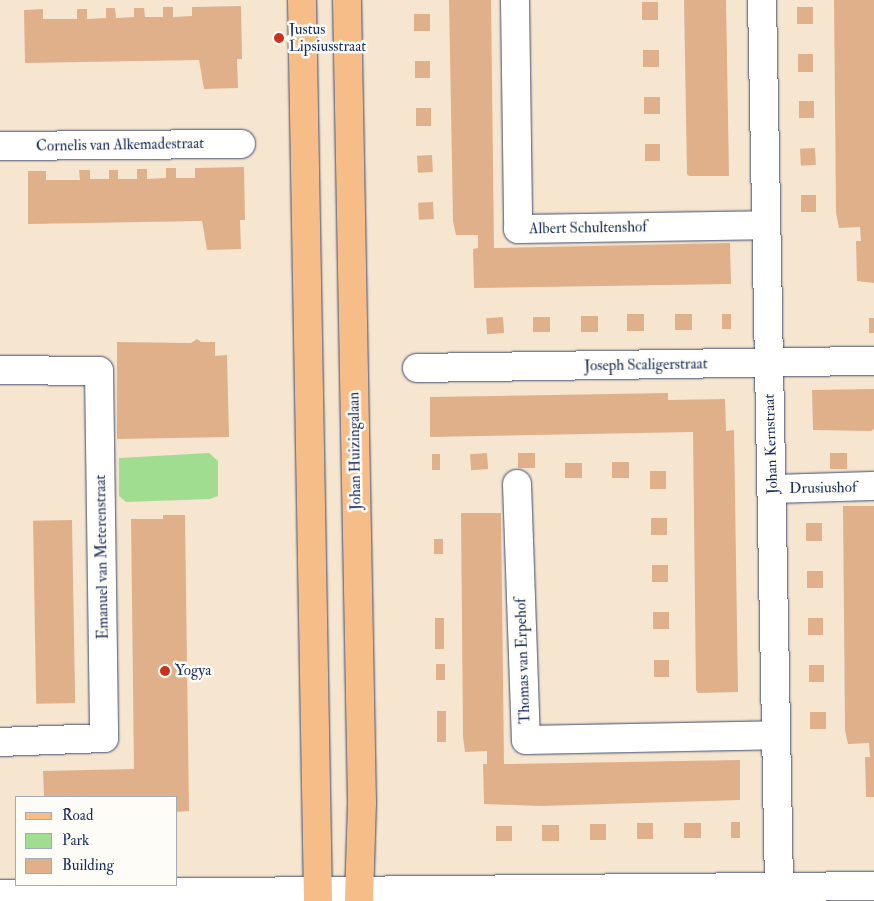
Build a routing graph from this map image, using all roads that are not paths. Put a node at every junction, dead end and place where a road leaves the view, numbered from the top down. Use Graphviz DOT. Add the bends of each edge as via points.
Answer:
graph roads {
  1 [pos="302,0"];
  2 [pos="347,0"];
  3 [pos="515,0"];
  4 [pos="762,0"];
  5 [pos="241,144"];
  6 [pos="0,146"];
  7 [pos="766,225"];
  8 [pos="874,361"];
  9 [pos="769,363"];
  10 [pos="417,368"];
  11 [pos="0,370"];
  12 [pos="517,484"];
  13 [pos="874,486"];
  14 [pos="772,489"];
  15 [pos="776,736"];
  16 [pos="0,742"];
  17 [pos="874,886"];
  18 [pos="779,888"];
  19 [pos="0,894"];
  20 [pos="830,894"];
  21 [pos="727,895"];
  22 [pos="318,896"];
  23 [pos="359,896"];
  1 -- 22 [label="main road"];
  2 -- 23 [label="main road, Johan Huizingalaan" via="362,803"];
  3 -- 7 [label="street, Albert Schultenshof" via="518,229"];
  4 -- 7 [label="street, Johan Kernstraat"];
  5 -- 6 [label="street, Cornelis van Alkemadestraat"];
  7 -- 9 [label="street, Johan Kernstraat"];
  8 -- 9 [label="street, Joseph Scaligerstraat"];
  9 -- 10 [label="street, Joseph Scaligerstraat"];
  9 -- 14 [label="street, Johan Kernstraat"];
  11 -- 16 [label="street, Emanuel van Meterenstraat" via="99,371 104,738"];
  12 -- 15 [label="street, Thomas van Erpehof" via="526,740"];
  13 -- 14 [label="street, Drusiushof"];
  14 -- 15 [label="street, Johan Kernstraat"];
  15 -- 18 [label="street, Johan Kernstraat"];
  17 -- 20 [label="street"];
  18 -- 20 [label="street"];
  18 -- 21 [label="street"];
  19 -- 22 [label="street"];
  21 -- 23 [label="street"];
  22 -- 23 [label="street"];
}
